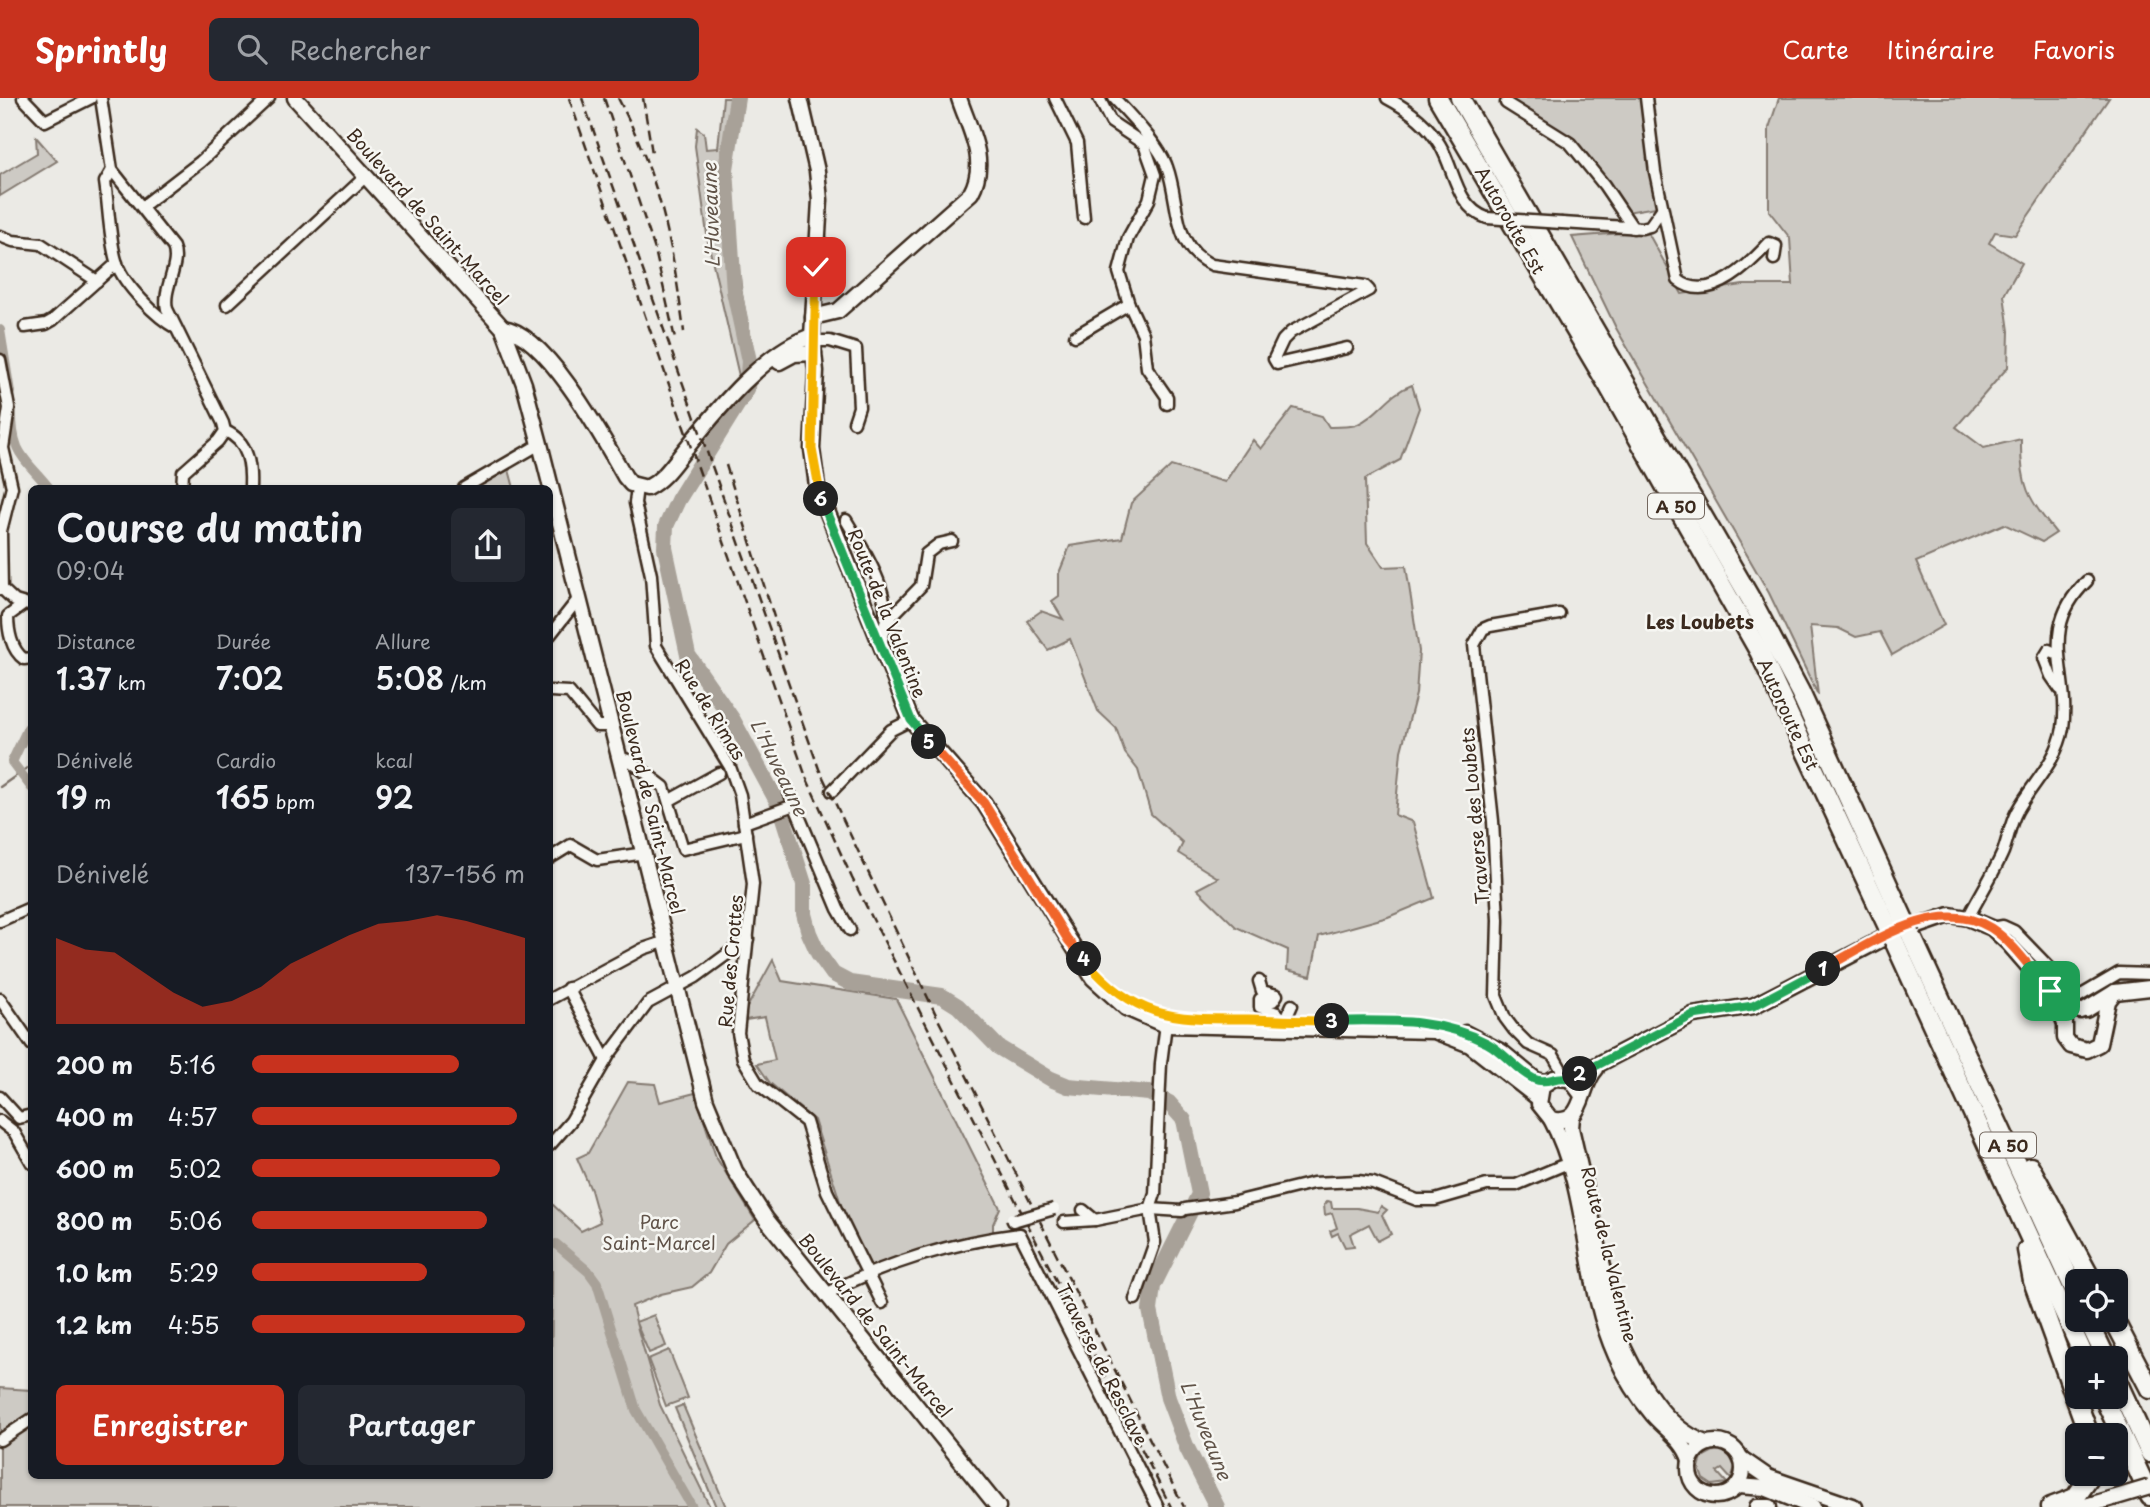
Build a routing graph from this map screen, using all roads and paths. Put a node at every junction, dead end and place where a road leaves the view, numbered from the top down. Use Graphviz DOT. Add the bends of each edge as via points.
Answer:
graph roads {
  1 [pos="23,98"];
  2 [pos="91,98"];
  3 [pos="101,98"];
  4 [pos="269,98"];
  5 [pos="295,98"];
  6 [pos="800,98"];
  7 [pos="959,98"];
  8 [pos="1055,98"];
  9 [pos="1099,98"];
  10 [pos="1114,98"];
  11 [pos="1387,98"];
  12 [pos="1438,98"];
  13 [pos="1460,98"];
  14 [pos="1646,98"];
  15 [pos="1506,103"];
  16 [pos="112,170"];
  17 [pos="366,176"];
  18 [pos="143,206"];
  19 [pos="1662,209"];
  20 [pos="1084,218"];
  21 [pos="1633,228"];
  22 [pos="0,236"];
  23 [pos="1774,259"];
  24 [pos="117,263"];
  25 [pos="97,281"];
  26 [pos="814,300"];
  27 [pos="847,301"];
  28 [pos="1129,304"];
  29 [pos="227,305"];
  30 [pos="813,317"];
  31 [pos="25,327"];
  32 [pos="503,328"];
  33 [pos="178,329"];
  34 [pos="1075,336"];
  35 [pos="813,343"];
  36 [pos="1347,348"];
  37 [pos="0,360"];
  38 [pos="1167,404"];
  39 [pos="854,422"];
  40 [pos="225,431"];
  41 [pos="540,444"];
  42 [pos="181,485"];
  43 [pos="250,485"];
  44 [pos="469,485"];
  45 [pos="550,485"];
  46 [pos="637,487"];
  47 [pos="553,495"];
  48 [pos="4,503"];
  49 [pos="846,520"];
  50 [pos="952,541"];
  51 [pos="2087,581"];
  52 [pos="1,589"];
  53 [pos="579,598"];
  54 [pos="27,606"];
  55 [pos="1559,614"];
  56 [pos="885,623"];
  57 [pos="553,629"];
  58 [pos="880,646"];
  59 [pos="28,657"];
  60 [pos="553,691"];
  61 [pos="911,720"];
  62 [pos="612,726"];
  63 [pos="621,758"];
  64 [pos="719,773"];
  65 [pos="832,791"];
  66 [pos="789,792"];
  67 [pos="670,800"];
  68 [pos="792,806"];
  69 [pos="744,823"];
  70 [pos="746,834"];
  71 [pos="645,853"];
  72 [pos="553,856"];
  73 [pos="28,909"];
  74 [pos="1968,918"];
  75 [pos="0,921"];
  76 [pos="1992,928"];
  77 [pos="850,930"];
  78 [pos="1900,931"];
  79 [pos="748,939"];
  80 [pos="667,941"];
  81 [pos="2150,974"];
  82 [pos="1259,981"];
  83 [pos="678,987"];
  84 [pos="568,988"];
  85 [pos="2150,988"];
  86 [pos="2115,992"];
  87 [pos="1939,994"];
  88 [pos="553,997"];
  89 [pos="2055,997"];
  90 [pos="0,999"];
  91 [pos="1292,1005"];
  92 [pos="2083,1010"];
  93 [pos="1166,1021"];
  94 [pos="1284,1021"];
  95 [pos="1245,1024"];
  96 [pos="2065,1024"];
  97 [pos="2103,1024"];
  98 [pos="1265,1029"];
  99 [pos="28,1039"];
  100 [pos="608,1058"];
  101 [pos="1514,1062"];
  102 [pos="1602,1063"];
  103 [pos="1499,1065"];
  104 [pos="1558,1079"];
  105 [pos="1582,1095"];
  106 [pos="1538,1098"];
  107 [pos="2,1102"];
  108 [pos="28,1116"];
  109 [pos="1572,1117"];
  110 [pos="1551,1119"];
  111 [pos="0,1121"];
  112 [pos="553,1142"];
  113 [pos="28,1158"];
  114 [pos="1561,1166"];
  115 [pos="1054,1209"];
  116 [pos="1150,1209"];
  117 [pos="1083,1210"];
  118 [pos="1095,1220"];
  119 [pos="1064,1222"];
  120 [pos="2022,1223"];
  121 [pos="1007,1236"];
  122 [pos="2065,1269"];
  123 [pos="2086,1269"];
  124 [pos="866,1273"];
  125 [pos="826,1294"];
  126 [pos="1135,1299"];
  127 [pos="883,1303"];
  128 [pos="2120,1332"];
  129 [pos="2079,1346"];
  130 [pos="2150,1389"];
  131 [pos="2128,1405"];
  132 [pos="2109,1409"];
  133 [pos="28,1422"];
  134 [pos="2085,1423"];
  135 [pos="0,1440"];
  136 [pos="1706,1443"];
  137 [pos="2150,1453"];
  138 [pos="1742,1459"];
  139 [pos="1690,1460"];
  140 [pos="2084,1486"];
  141 [pos="2150,1487"];
  142 [pos="1732,1495"];
  143 [pos="2150,1496"];
  144 [pos="1712,1501"];
  145 [pos="2114,1504"];
  146 [pos="998,1507"];
  147 [pos="1158,1507"];
  148 [pos="1757,1507"];
  149 [pos="1769,1507"];
  150 [pos="1813,1507"];
  151 [pos="1855,1507"];
  152 [pos="2051,1507"];
  153 [pos="2082,1507"];
  1 -- 2 [label="street" via="45,121"];
  3 -- 16 [label="street"];
  4 -- 18 [label="street" via="200,162"];
  5 -- 17 [label="street, Boulevard de Saint-Marcel"];
  6 -- 26 [label="street, Route de la Valentine" via="820,200"];
  7 -- 27 [label="street" via="978,153 976,184 965,199"];
  8 -- 20 [label="street" via="1077,143"];
  9 -- 28 [label="street" via="1111,122 1144,144 1155,175 1152,193 1119,261"];
  10 -- 36 [label="street" via="1167,165 1179,228 1199,260 1369,290 1291,332 1277,348 1277,364"];
  11 -- 21 [label="street, bridge" via="1415,116 1433,136 1464,200 1475,212 1487,218"];
  12 -- 78 [label="highway, Autoroute Est / A 50" via="1759,652"];
  13 -- 78 [label="highway, Autoroute Est / A 50" via="1754,603 1800,692"];
  14 -- 19 [label="street"];
  15 -- 21 [label="street" via="1570,144"];
  16 -- 18 [label="street"];
  16 -- 24 [label="street" via="105,182"];
  17 -- 29 [label="street"];
  17 -- 32 [label="street, Boulevard de Saint-Marcel"];
  18 -- 33 [label="street" via="173,247 175,258 165,294"];
  19 -- 21 [label="street" via="1650,226"];
  19 -- 23 [label="street" via="1675,274 1683,284 1706,287 1723,281 1740,272 1769,243 1776,247"];
  22 -- 25 [label="street" via="41,243"];
  24 -- 25 [label="street"];
  24 -- 33 [label="street" via="154,313"];
  25 -- 31 [label="street" via="53,320"];
  26 -- 27 [label="street" via="831,305"];
  26 -- 30 [label="street, Route de la Valentine"];
  27 -- 30 [label="street" via="838,311"];
  28 -- 34 [label="street"];
  28 -- 38 [label="street" via="1143,334 1147,368"];
  30 -- 35 [label="street, Route de la Valentine"];
  32 -- 41 [label="street, Boulevard de Saint-Marcel"];
  32 -- 46 [label="street" via="519,332 556,367 625,477"];
  33 -- 40 [label="street"];
  35 -- 39 [label="street" via="830,341 856,349 859,407"];
  35 -- 46 [label="street" via="761,370 736,390 664,477 648,488"];
  35 -- 58 [label="street, Route de la Valentine" via="812,449 817,486"];
  37 -- 48 [label="street" via="9,408 3,448 12,487"];
  40 -- 42 [label="street" via="183,472"];
  40 -- 43 [label="street" via="249,457"];
  41 -- 44 [label="street"];
  41 -- 45 [label="street, Boulevard de Saint-Marcel"];
  46 -- 69 [label="street, Rue de Rimas" via="635,503 651,575 656,646 735,777"];
  47 -- 53 [label="street, Boulevard de Saint-Marcel"];
  48 -- 52 [label="street"];
  49 -- 56 [label="street" via="877,573"];
  50 -- 56 [label="street" via="926,554 921,586"];
  51 -- 74 [label="street" via="2065,615 2057,643 2064,715 2057,748 2016,813 2002,853"];
  52 -- 54 [label="street"];
  53 -- 57 [label="street"];
  53 -- 62 [label="street, Boulevard de Saint-Marcel"];
  54 -- 59 [label="street" via="8,616 8,628 19,655"];
  55 -- 104 [label="street, Traverse des Loubets" via="1490,626 1474,645 1493,821 1496,996 1505,1018 1522,1039 1553,1055"];
  56 -- 58 [label="street"];
  58 -- 61 [label="street, Route de la Valentine"];
  60 -- 62 [label="street" via="569,692 597,726"];
  61 -- 65 [label="street" via="890,732"];
  61 -- 93 [label="street, Route de la Valentine" via="984,803 1082,964 1107,993 1134,1013"];
  62 -- 63 [label="street, Boulevard de Saint-Marcel"];
  63 -- 67 [label="street" via="654,779"];
  63 -- 71 [label="street, Boulevard de Saint-Marcel"];
  64 -- 67 [label="street"];
  66 -- 68 [label="street"];
  67 -- 70 [label="street" via="683,849"];
  68 -- 69 [label="street"];
  68 -- 77 [label="street"];
  69 -- 70 [label="street, Rue des Crottes"];
  70 -- 79 [label="street, Rue des Crottes" via="753,884"];
  71 -- 72 [label="street" via="597,860 571,845"];
  71 -- 80 [label="street, Boulevard de Saint-Marcel"];
  73 -- 75 [label="street"];
  74 -- 76 [label="street"];
  74 -- 102 [label="street" via="1950,915 1917,924 1753,1006 1693,1015"];
  76 -- 81 [label="street" via="2014,931 2078,997 2124,971"];
  76 -- 89 [label="street"];
  78 -- 87 [label="highway, Autoroute Est / A 50"];
  78 -- 120 [label="highway, Autoroute Est / A 50"];
  79 -- 83 [label="street"];
  79 -- 124 [label="street, Rue des Crottes" via="738,1033 743,1059 758,1084 806,1122 827,1191"];
  80 -- 83 [label="street, Boulevard de Saint-Marcel"];
  80 -- 84 [label="street"];
  82 -- 94 [label="street" via="1262,991 1277,995 1273,1002 1260,999 1260,1007"];
  83 -- 100 [label="street" via="648,1003"];
  83 -- 125 [label="street, Boulevard de Saint-Marcel" via="706,1101 735,1171 766,1219"];
  84 -- 88 [label="street"];
  84 -- 100 [label="street"];
  85 -- 86 [label="street"];
  86 -- 92 [label="street"];
  86 -- 97 [label="street"];
  87 -- 122 [label="highway, Autoroute Est / A 50"];
  87 -- 123 [label="highway"];
  89 -- 92 [label="street"];
  89 -- 96 [label="street"];
  90 -- 99 [label="street"];
  91 -- 94 [label="street"];
  92 -- 96 [label="street"];
  92 -- 97 [label="street" via="2097,1015"];
  93 -- 95 [label="street, Route de la Valentine"];
  93 -- 116 [label="street" via="1155,1194"];
  94 -- 95 [label="street, Route de la Valentine"];
  94 -- 98 [label="street"];
  94 -- 101 [label="street, Route de la Valentine" via="1424,1022 1478,1038"];
  95 -- 98 [label="street, Route de la Valentine"];
  96 -- 97 [label="street" via="2069,1044 2087,1051 2103,1038"];
  98 -- 103 [label="street, Route de la Valentine" via="1420,1029 1470,1045"];
  100 -- 112 [label="street" via="571,1121"];
  101 -- 103 [label="street"];
  101 -- 104 [label="street, Route de la Valentine" via="1536,1080"];
  102 -- 104 [label="street"];
  102 -- 105 [label="street" via="1589,1076"];
  103 -- 106 [label="street, Route de la Valentine"];
  104 -- 105 [label="street"];
  104 -- 106 [label="street"];
  105 -- 109 [label="street" via="1580,1108"];
  106 -- 110 [label="street" via="1541,1110"];
  107 -- 108 [label="street" via="20,1118"];
  109 -- 110 [label="street"];
  109 -- 136 [label="street, Route de la Valentine" via="1620,1340 1656,1403 1687,1435"];
  110 -- 139 [label="street, Route de la Valentine" via="1581,1209 1596,1291 1615,1354 1643,1403 1685,1448"];
  111 -- 113 [label="street" via="14,1132"];
  114 -- 116 [label="street" via="1516,1185 1487,1185 1435,1200 1417,1200 1358,1181 1313,1183 1184,1210"];
  115 -- 121 [label="street, bridge" via="1010,1219"];
  116 -- 118 [label="street"];
  116 -- 126 [label="street" via="1155,1242"];
  117 -- 118 [label="street"];
  118 -- 119 [label="street"];
  120 -- 129 [label="highway, Autoroute Est / A 50"];
  120 -- 134 [label="highway" via="2033,1281"];
  121 -- 124 [label="street"];
  121 -- 147 [label="street, Traverse de Resclave" via="1020,1234"];
  124 -- 125 [label="street"];
  124 -- 127 [label="street, Rue des Crottes"];
  125 -- 146 [label="street, Boulevard de Saint-Marcel"];
  128 -- 130 [label="highway"];
  131 -- 137 [label="highway"];
  132 -- 143 [label="highway"];
  133 -- 135 [label="street"];
  136 -- 138 [label="street" via="1730,1445"];
  136 -- 139 [label="street"];
  138 -- 142 [label="street" via="1744,1468"];
  138 -- 151 [label="street" via="1768,1477"];
  139 -- 144 [label="street" via="1694,1485"];
  140 -- 152 [label="highway" via="2075,1498"];
  141 -- 145 [label="street, bridge"];
  142 -- 144 [label="street"];
  142 -- 150 [label="street" via="1757,1485"];
  143 -- 145 [label="street"];
  145 -- 153 [label="street"];
  148 -- 149 [label="street"];
}
